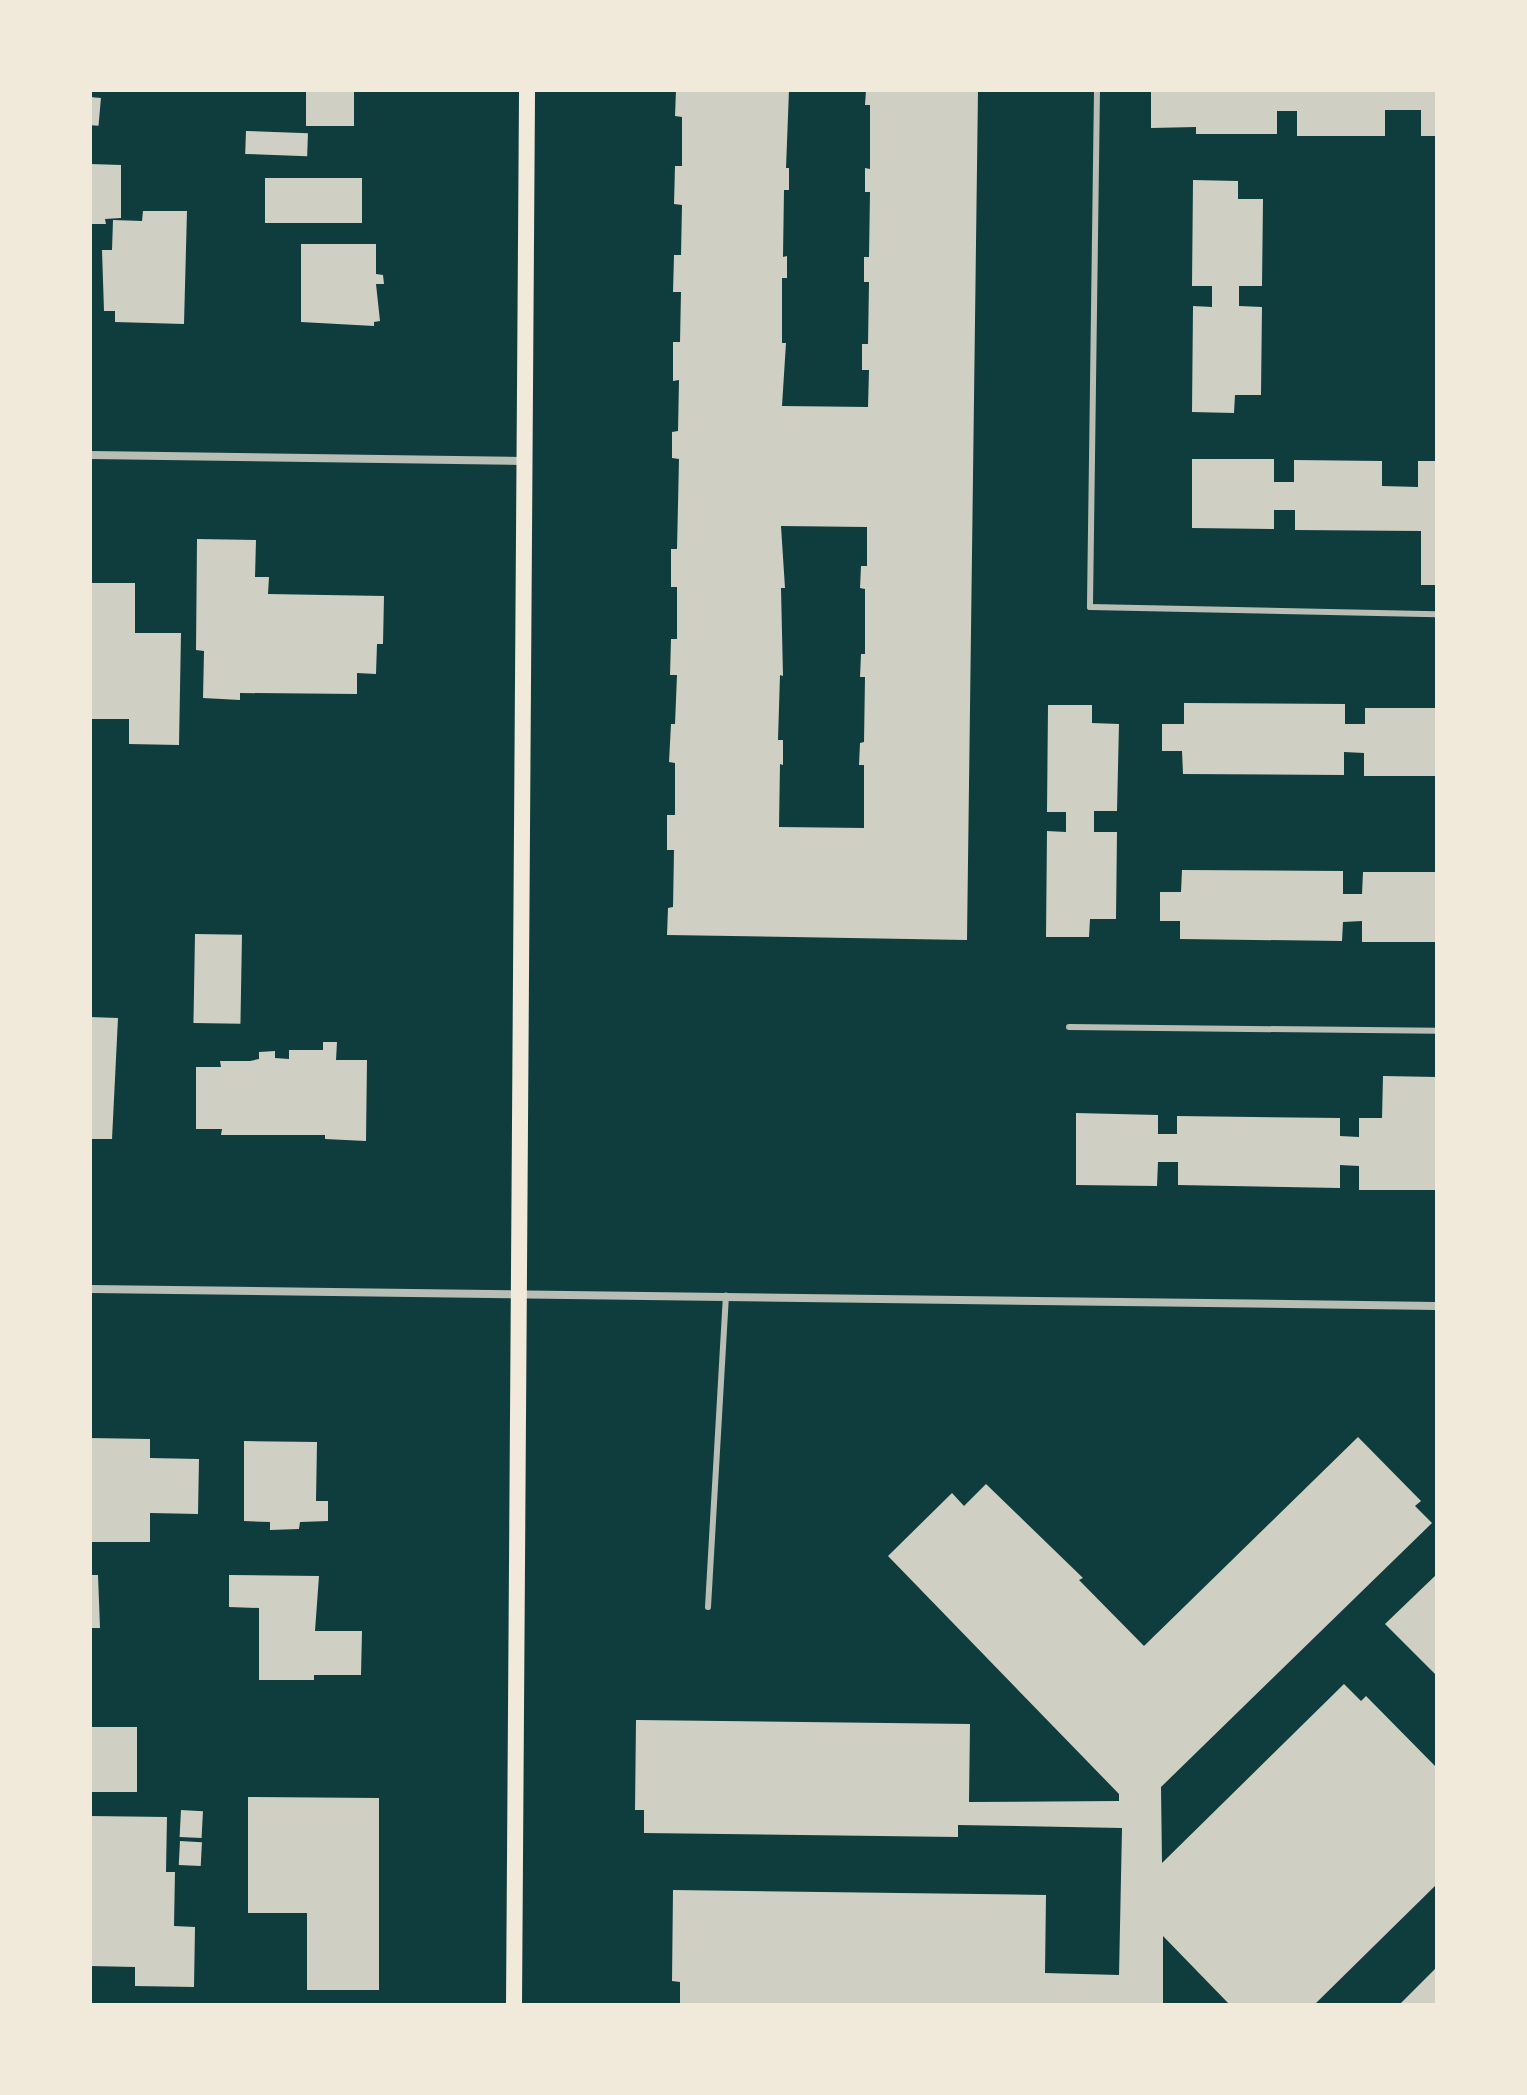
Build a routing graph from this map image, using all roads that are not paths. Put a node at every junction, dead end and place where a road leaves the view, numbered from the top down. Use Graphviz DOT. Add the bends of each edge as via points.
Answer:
graph roads {
  1 [pos="527,90"];
  2 [pos="1097,90"];
  3 [pos="90,455"];
  4 [pos="524,461"];
  5 [pos="1437,614"];
  6 [pos="1069,1027"];
  7 [pos="1437,1031"];
  8 [pos="90,1289"];
  9 [pos="517,1293"];
  10 [pos="726,1296"];
  11 [pos="1437,1306"];
  12 [pos="708,1607"];
  13 [pos="514,2005"];
  1 -- 4 [label="main road"];
  2 -- 5 [label="lane" via="1090,607"];
  3 -- 4 [label="street"];
  4 -- 9 [label="main road"];
  6 -- 7 [label="lane"];
  8 -- 9 [label="street"];
  9 -- 10 [label="street"];
  9 -- 13 [label="main road"];
  10 -- 11 [label="street"];
  10 -- 12 [label="lane"];
}
